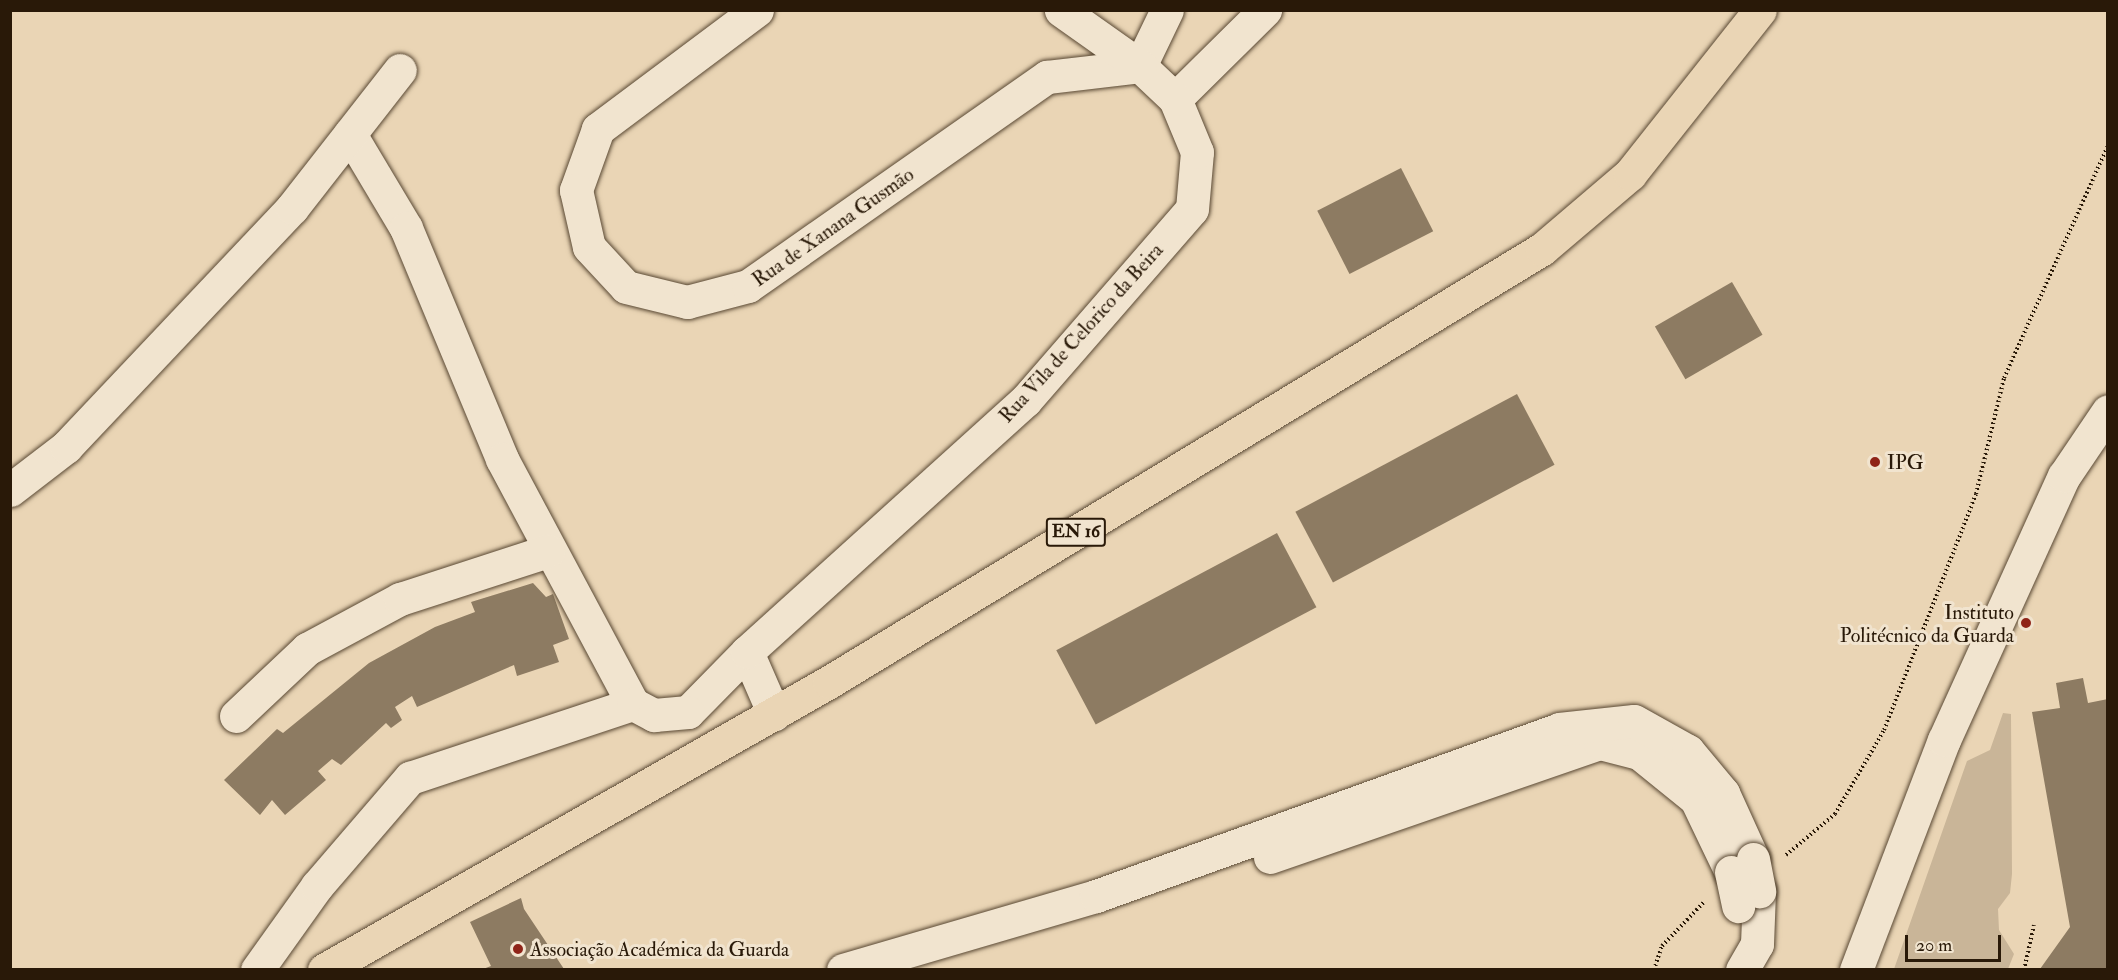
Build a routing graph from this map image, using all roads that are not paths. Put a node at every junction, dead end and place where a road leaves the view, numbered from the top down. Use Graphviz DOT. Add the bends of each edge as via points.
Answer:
graph roads {
  1 [pos="758,10"];
  2 [pos="1061,10"];
  3 [pos="1167,10"];
  4 [pos="1265,10"];
  5 [pos="1760,10"];
  6 [pos="1140,66"];
  7 [pos="400,70"];
  8 [pos="1175,99"];
  9 [pos="350,134"];
  10 [pos="2108,411"];
  11 [pos="10,490"];
  12 [pos="548,551"];
  13 [pos="747,652"];
  14 [pos="633,704"];
  15 [pos="688,712"];
  16 [pos="774,714"];
  17 [pos="236,716"];
  18 [pos="705,749"];
  19 [pos="1755,863"];
  20 [pos="1736,898"];
  21 [pos="257,969"];
  22 [pos="324,969"];
  23 [pos="843,969"];
  24 [pos="923,969"];
  25 [pos="1729,969"];
  26 [pos="1742,969"];
  27 [pos="1856,969"];
  1 -- 6 [label="street, Rua de Xanana Gusmão" via="597,129 576,190 589,247 626,287 687,302 748,286 1047,77"];
  2 -- 6 [label="street, Rua Vila de Celorico da Beira"];
  3 -- 6 [label="street"];
  4 -- 8 [label="street"];
  5 -- 16 [label="main road, EN 16" via="1630,174 1542,249"];
  6 -- 8 [label="street, Rua Vila de Celorico da Beira"];
  7 -- 9 [label="street"];
  8 -- 13 [label="street, Rua Vila de Celorico da Beira" via="1197,152 1192,210 1025,401"];
  9 -- 11 [label="street" via="292,208 66,447"];
  9 -- 12 [label="street" via="406,228 502,459"];
  10 -- 27 [label="street" via="2064,476 1944,740"];
  12 -- 14 [label="street"];
  12 -- 17 [label="street" via="400,599 307,649"];
  13 -- 15 [label="street, Rua Vila de Celorico da Beira"];
  13 -- 16 [label="street"];
  14 -- 15 [label="street" via="654,715"];
  14 -- 21 [label="street" via="410,778 317,886"];
  15 -- 18 [label="street"];
  16 -- 18 [label="main road, EN 16"];
  18 -- 22 [label="main road, EN 16"];
  19 -- 20 [label="street, bridge"];
  19 -- 23 [label="street" via="1724,793 1688,751 1634,721 1559,729 1096,896"];
  19 -- 24 [label="street" via="1696,799 1639,753 1600,743 1114,911"];
  20 -- 25 [label="street"];
  20 -- 26 [label="street" via="1757,944"];
}
